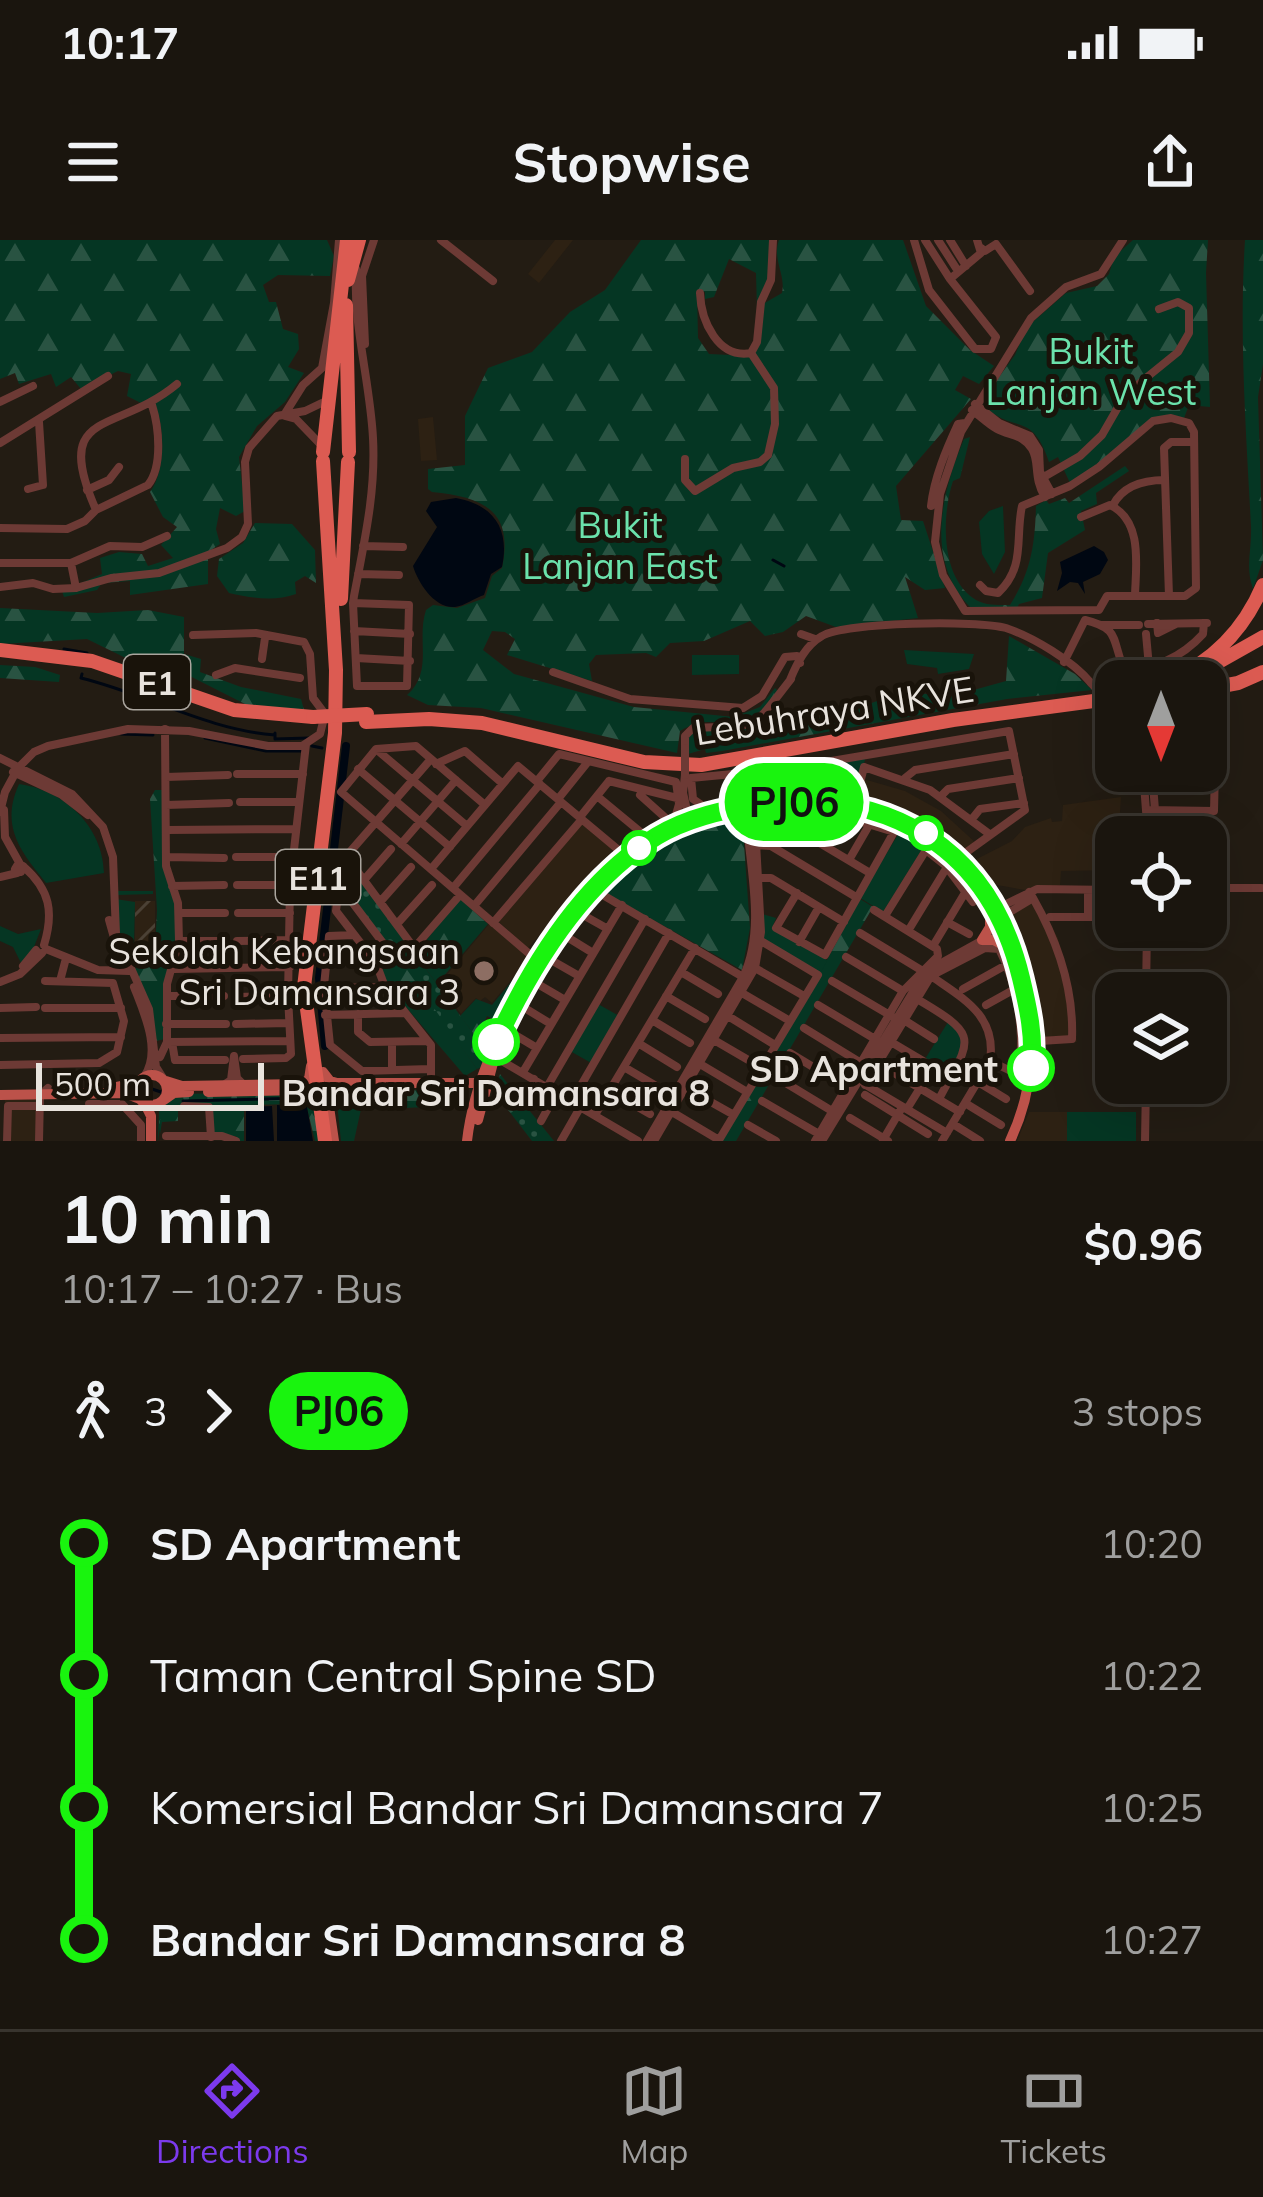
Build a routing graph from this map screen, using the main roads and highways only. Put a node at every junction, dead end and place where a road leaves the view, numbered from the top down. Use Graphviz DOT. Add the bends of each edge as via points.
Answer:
graph roads {
  1 [pos="351,241"];
  2 [pos="1263,585"];
  3 [pos="1263,640"];
  4 [pos="0,654"];
  5 [pos="1206,660"];
  6 [pos="1223,660"];
  7 [pos="1227,662"];
  8 [pos="1262,672"];
  9 [pos="1227,685"];
  10 [pos="1095,698"];
  11 [pos="750,810"];
  12 [pos="688,814"];
  13 [pos="892,822"];
  14 [pos="993,913"];
  15 [pos="562,940"];
  16 [pos="1004,946"];
  17 [pos="545,961"];
  18 [pos="535,983"];
  19 [pos="313,1031"];
  20 [pos="311,1053"];
  21 [pos="491,1060"];
  22 [pos="323,1072"];
  23 [pos="142,1079"];
  24 [pos="164,1080"];
  25 [pos="385,1085"];
  26 [pos="474,1085"];
  27 [pos="242,1088"];
  28 [pos="0,1093"];
  29 [pos="43,1096"];
  30 [pos="141,1100"];
  31 [pos="323,1101"];
  32 [pos="162,1102"];
  33 [pos="477,1124"];
  34 [pos="158,1139"];
  35 [pos="330,1141"];
  36 [pos="471,1141"];
  37 [pos="1007,1141"];
  1 -- 19 [label="highway, E11" via="343,716 312,973"];
  1 -- 20 [label="highway, E11" via="323,454 336,695 304,987"];
  2 -- 5 [label="highway" via="1248,616"];
  3 -- 6 [label="highway"];
  3 -- 7 [label="highway"];
  4 -- 10 [label="highway, Lebuhraya NKVE / E1, bridge" via="90,668 252,722 312,708 482,723 644,762 700,765"];
  8 -- 9 [label="highway"];
  11 -- 11 [label="main road" via="751,817 747,827 741,818"];
  11 -- 12 [label="main road"];
  11 -- 12 [label="main road"];
  11 -- 13 [label="main road" via="841,805"];
  12 -- 15 [label="main road" via="596,891"];
  12 -- 17 [label="main road" via="624,854"];
  13 -- 14 [label="main road" via="944,855"];
  13 -- 14 [label="main road" via="934,838"];
  14 -- 16 [label="main road"];
  14 -- 16 [label="main road"];
  14 -- 16 [label="main road" via="975,937"];
  15 -- 17 [label="main road"];
  15 -- 18 [label="main road"];
  16 -- 37 [label="main road" via="1028,1041"];
  16 -- 37 [label="main road" via="1037,1041 1024,1106"];
  17 -- 18 [label="main road"];
  17 -- 21 [label="main road"];
  18 -- 21 [label="main road"];
  19 -- 22 [label="highway"];
  19 -- 35 [label="highway, E11"];
  20 -- 27 [label="main road" via="306,1082"];
  20 -- 31 [label="highway, E11"];
  21 -- 26 [label="main road"];
  21 -- 33 [label="main road"];
  22 -- 25 [label="main road" via="332,1082"];
  22 -- 31 [label="main road"];
  23 -- 24 [label="main road"];
  23 -- 29 [label="main road"];
  23 -- 30 [label="main road"];
  24 -- 27 [label="main road"];
  24 -- 32 [label="main road"];
  25 -- 26 [label="main road"];
  25 -- 26 [label="main road" via="430,1076"];
  25 -- 31 [label="main road" via="341,1089"];
  26 -- 33 [label="main road"];
  26 -- 36 [label="main road"];
  27 -- 31 [label="main road" via="309,1090"];
  27 -- 32 [label="main road" via="178,1092"];
  28 -- 29 [label="main road"];
  29 -- 30 [label="main road" via="125,1093"];
  30 -- 32 [label="main road"];
  30 -- 34 [label="main road"];
  31 -- 35 [label="highway, E11"];
  32 -- 34 [label="main road"];
  33 -- 36 [label="main road"];
}
